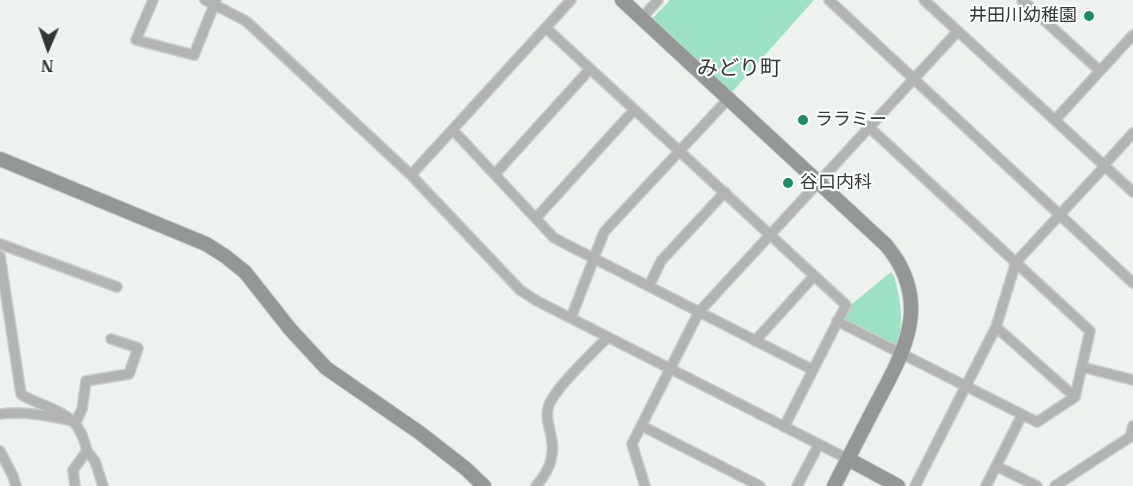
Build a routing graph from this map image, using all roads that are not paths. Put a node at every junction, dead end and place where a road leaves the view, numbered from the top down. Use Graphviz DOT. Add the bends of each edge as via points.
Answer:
graph roads {
  1 [pos="153,0"];
  2 [pos="571,0"];
  3 [pos="622,0"];
  4 [pos="658,0"];
  5 [pos="830,0"];
  6 [pos="924,0"];
  7 [pos="1022,0"];
  8 [pos="211,2"];
  9 [pos="641,19"];
  10 [pos="546,28"];
  11 [pos="958,31"];
  12 [pos="1133,35"];
  13 [pos="590,69"];
  14 [pos="1100,71"];
  15 [pos="913,80"];
  16 [pos="729,98"];
  17 [pos="634,110"];
  18 [pos="1055,120"];
  19 [pos="870,128"];
  20 [pos="453,130"];
  21 [pos="1133,133"];
  22 [pos="679,150"];
  23 [pos="0,159"];
  24 [pos="1105,165"];
  25 [pos="495,174"];
  26 [pos="411,175"];
  27 [pos="820,182"];
  28 [pos="725,192"];
  29 [pos="1133,192"];
  30 [pos="1059,215"];
  31 [pos="536,218"];
  32 [pos="772,235"];
  33 [pos="0,244"];
  34 [pos="0,256"];
  35 [pos="593,258"];
  36 [pos="1016,262"];
  37 [pos="814,276"];
  38 [pos="1133,283"];
  39 [pos="117,286"];
  40 [pos="650,286"];
  41 [pos="699,312"];
  42 [pos="571,318"];
  43 [pos="837,321"];
  44 [pos="996,327"];
  45 [pos="608,337"];
  46 [pos="111,339"];
  47 [pos="755,341"];
  48 [pos="901,353"];
  49 [pos="1082,367"];
  50 [pos="671,369"];
  51 [pos="813,370"];
  52 [pos="1133,380"];
  53 [pos="966,386"];
  54 [pos="1075,397"];
  55 [pos="0,414"];
  56 [pos="1023,415"];
  57 [pos="76,422"];
  58 [pos="642,426"];
  59 [pos="1133,426"];
  60 [pos="784,427"];
  61 [pos="1132,438"];
  62 [pos="819,444"];
  63 [pos="0,451"];
  64 [pos="87,451"];
  65 [pos="848,459"];
  66 [pos="996,466"];
  67 [pos="16,486"];
  68 [pos="75,486"];
  69 [pos="103,486"];
  70 [pos="484,486"];
  71 [pos="536,486"];
  72 [pos="645,486"];
  73 [pos="760,486"];
  74 [pos="797,486"];
  75 [pos="834,486"];
  76 [pos="898,486"];
  77 [pos="915,486"];
  78 [pos="986,486"];
  79 [pos="1037,486"];
  80 [pos="1055,486"];
  1 -- 8 [label="street" via="136,40 194,56"];
  2 -- 10 [label="street"];
  3 -- 9 [label="street"];
  4 -- 9 [label="street"];
  5 -- 15 [label="street"];
  6 -- 11 [label="street"];
  7 -- 14 [label="street"];
  8 -- 26 [label="street" via="246,21"];
  9 -- 16 [label="street"];
  10 -- 13 [label="street"];
  10 -- 20 [label="street"];
  11 -- 15 [label="street"];
  11 -- 18 [label="street"];
  12 -- 14 [label="street"];
  13 -- 17 [label="street"];
  13 -- 25 [label="street"];
  14 -- 18 [label="street"];
  15 -- 19 [label="street"];
  15 -- 30 [label="street"];
  16 -- 22 [label="street"];
  16 -- 27 [label="street"];
  17 -- 22 [label="street"];
  17 -- 31 [label="street"];
  18 -- 24 [label="street"];
  19 -- 27 [label="street"];
  19 -- 36 [label="street"];
  20 -- 25 [label="street"];
  20 -- 26 [label="street"];
  21 -- 24 [label="street"];
  22 -- 28 [label="street"];
  22 -- 35 [label="street" via="604,232"];
  23 -- 70 [label="street" via="206,244 225,256 245,272 326,368 420,433"];
  24 -- 29 [label="street"];
  24 -- 30 [label="street"];
  25 -- 31 [label="street"];
  26 -- 42 [label="street" via="509,280 537,301"];
  27 -- 32 [label="street"];
  27 -- 48 [label="street" via="886,245 904,274 911,311"];
  28 -- 32 [label="street"];
  28 -- 40 [label="street" via="661,261"];
  30 -- 36 [label="street"];
  30 -- 38 [label="street"];
  31 -- 35 [label="street" via="554,238"];
  32 -- 37 [label="street"];
  32 -- 41 [label="street"];
  33 -- 39 [label="street"];
  34 -- 57 [label="street" via="21,394"];
  35 -- 40 [label="street"];
  35 -- 42 [label="street"];
  36 -- 44 [label="street"];
  36 -- 49 [label="street" via="1090,331"];
  37 -- 43 [label="street" via="846,305"];
  37 -- 47 [label="street"];
  40 -- 41 [label="street"];
  41 -- 47 [label="street"];
  41 -- 50 [label="street"];
  42 -- 45 [label="street"];
  43 -- 48 [label="street"];
  43 -- 51 [label="street"];
  44 -- 53 [label="street"];
  44 -- 54 [label="street"];
  45 -- 50 [label="street"];
  45 -- 71 [label="street" via="548,405 552,462"];
  46 -- 57 [label="street" via="138,348 129,374 86,381"];
  47 -- 51 [label="street"];
  48 -- 53 [label="street"];
  48 -- 65 [label="street"];
  49 -- 52 [label="street"];
  49 -- 54 [label="street"];
  50 -- 58 [label="street"];
  50 -- 60 [label="street"];
  51 -- 60 [label="street"];
  53 -- 56 [label="street"];
  53 -- 77 [label="street"];
  54 -- 56 [label="street" via="1037,422"];
  55 -- 57 [label="street" via="30,413"];
  56 -- 66 [label="street"];
  57 -- 64 [label="street"];
  58 -- 72 [label="street" via="632,444"];
  58 -- 73 [label="street"];
  59 -- 61 [label="street"];
  60 -- 62 [label="street"];
  61 -- 80 [label="street"];
  62 -- 65 [label="street"];
  62 -- 74 [label="street"];
  63 -- 67 [label="street"];
  64 -- 68 [label="street" via="73,470"];
  64 -- 69 [label="street" via="95,461"];
  65 -- 75 [label="street"];
  65 -- 76 [label="street"];
  66 -- 78 [label="street"];
  66 -- 79 [label="street"];
}
